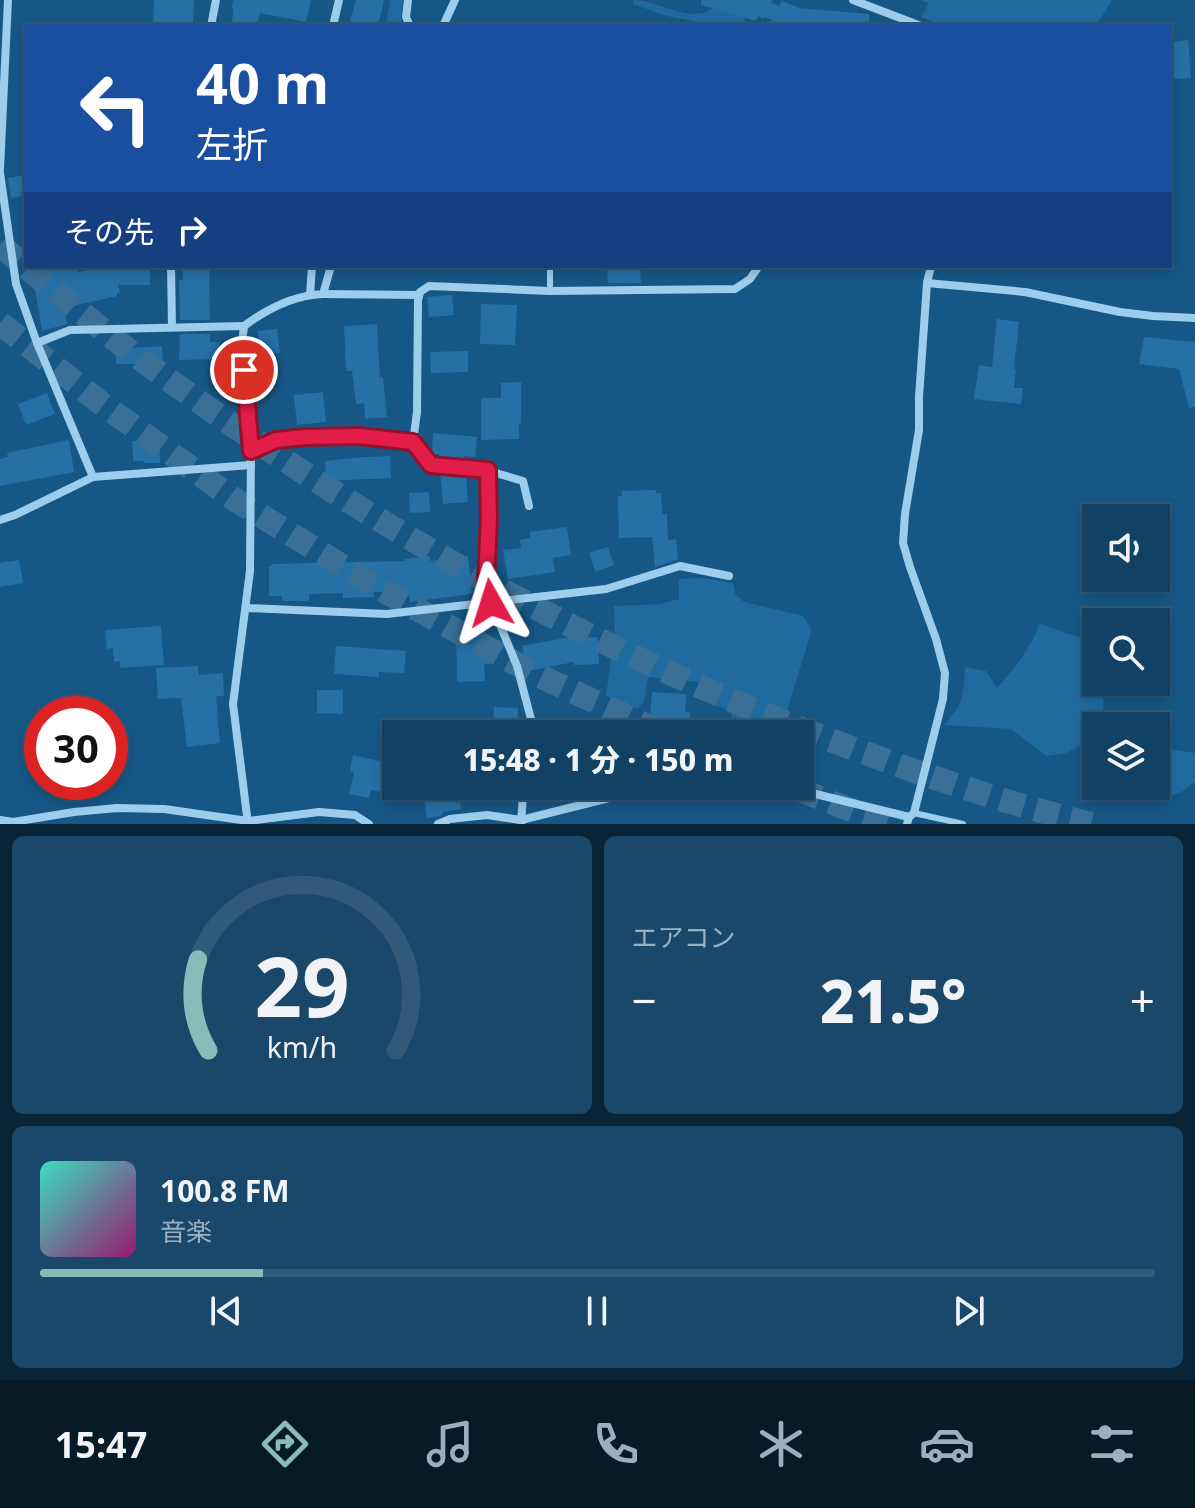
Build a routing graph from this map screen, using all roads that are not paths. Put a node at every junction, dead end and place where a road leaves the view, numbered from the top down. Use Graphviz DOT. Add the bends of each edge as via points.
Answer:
graph roads {
  1 [pos="8,0"];
  2 [pos="216,0"];
  3 [pos="339,0"];
  4 [pos="408,0"];
  5 [pos="455,0"];
  6 [pos="853,0"];
  7 [pos="211,24"];
  8 [pos="333,24"];
  9 [pos="409,24"];
  10 [pos="444,24"];
  11 [pos="916,24"];
  12 [pos="0,171"];
  13 [pos="171,268"];
  14 [pos="312,268"];
  15 [pos="330,268"];
  16 [pos="550,268"];
  17 [pos="758,268"];
  18 [pos="931,268"];
  19 [pos="927,283"];
  20 [pos="550,291"];
  21 [pos="323,294"];
  22 [pos="310,295"];
  23 [pos="419,295"];
  24 [pos="1195,318"];
  25 [pos="244,326"];
  26 [pos="172,327"];
  27 [pos="37,343"];
  28 [pos="413,442"];
  29 [pos="251,451"];
  30 [pos="251,465"];
  31 [pos="488,470"];
  32 [pos="93,477"];
  33 [pos="529,506"];
  34 [pos="0,520"];
  35 [pos="729,576"];
  36 [pos="491,603"];
  37 [pos="246,608"];
  38 [pos="531,720"];
  39 [pos="814,794"];
  40 [pos="524,800"];
  41 [pos="602,800"];
  42 [pos="910,818"];
  43 [pos="0,820"];
  44 [pos="521,822"];
  45 [pos="248,823"];
  46 [pos="369,824"];
  47 [pos="438,824"];
  48 [pos="963,824"];
  1 -- 12 [label="street"];
  2 -- 7 [label="street"];
  3 -- 8 [label="street"];
  4 -- 9 [label="street"];
  5 -- 10 [label="street"];
  6 -- 11 [label="street"];
  12 -- 27 [label="street" via="16,284"];
  13 -- 26 [label="street"];
  14 -- 22 [label="street"];
  15 -- 21 [label="street"];
  16 -- 20 [label="lane"];
  17 -- 20 [label="street" via="735,289"];
  18 -- 19 [label="street"];
  19 -- 24 [label="street"];
  19 -- 42 [label="street" via="919,430 903,543 945,673 943,699"];
  20 -- 23 [label="street" via="429,286"];
  21 -- 22 [label="street"];
  21 -- 23 [label="street"];
  22 -- 25 [label="street" via="265,310"];
  23 -- 28 [label="street"];
  25 -- 26 [label="street"];
  25 -- 29 [label="street"];
  26 -- 27 [label="street" via="70,330"];
  27 -- 32 [label="street"];
  28 -- 29 [label="street" via="306,437 276,440"];
  28 -- 31 [label="street" via="431,465"];
  29 -- 30 [label="street"];
  30 -- 32 [label="street"];
  30 -- 37 [label="street"];
  31 -- 33 [label="street" via="523,481"];
  31 -- 36 [label="street" via="486,579"];
  32 -- 34 [label="street"];
  35 -- 36 [label="street" via="680,566 606,589"];
  36 -- 37 [label="street" via="387,614"];
  36 -- 38 [label="street" via="517,666"];
  37 -- 45 [label="street" via="233,704"];
  39 -- 42 [label="street"];
  40 -- 44 [label="street"];
  41 -- 44 [label="street"];
  42 -- 48 [label="lane"];
  43 -- 45 [label="street" via="117,808 164,809"];
  44 -- 47 [label="street" via="487,815"];
  45 -- 46 [label="street" via="319,812 355,815"];
}
